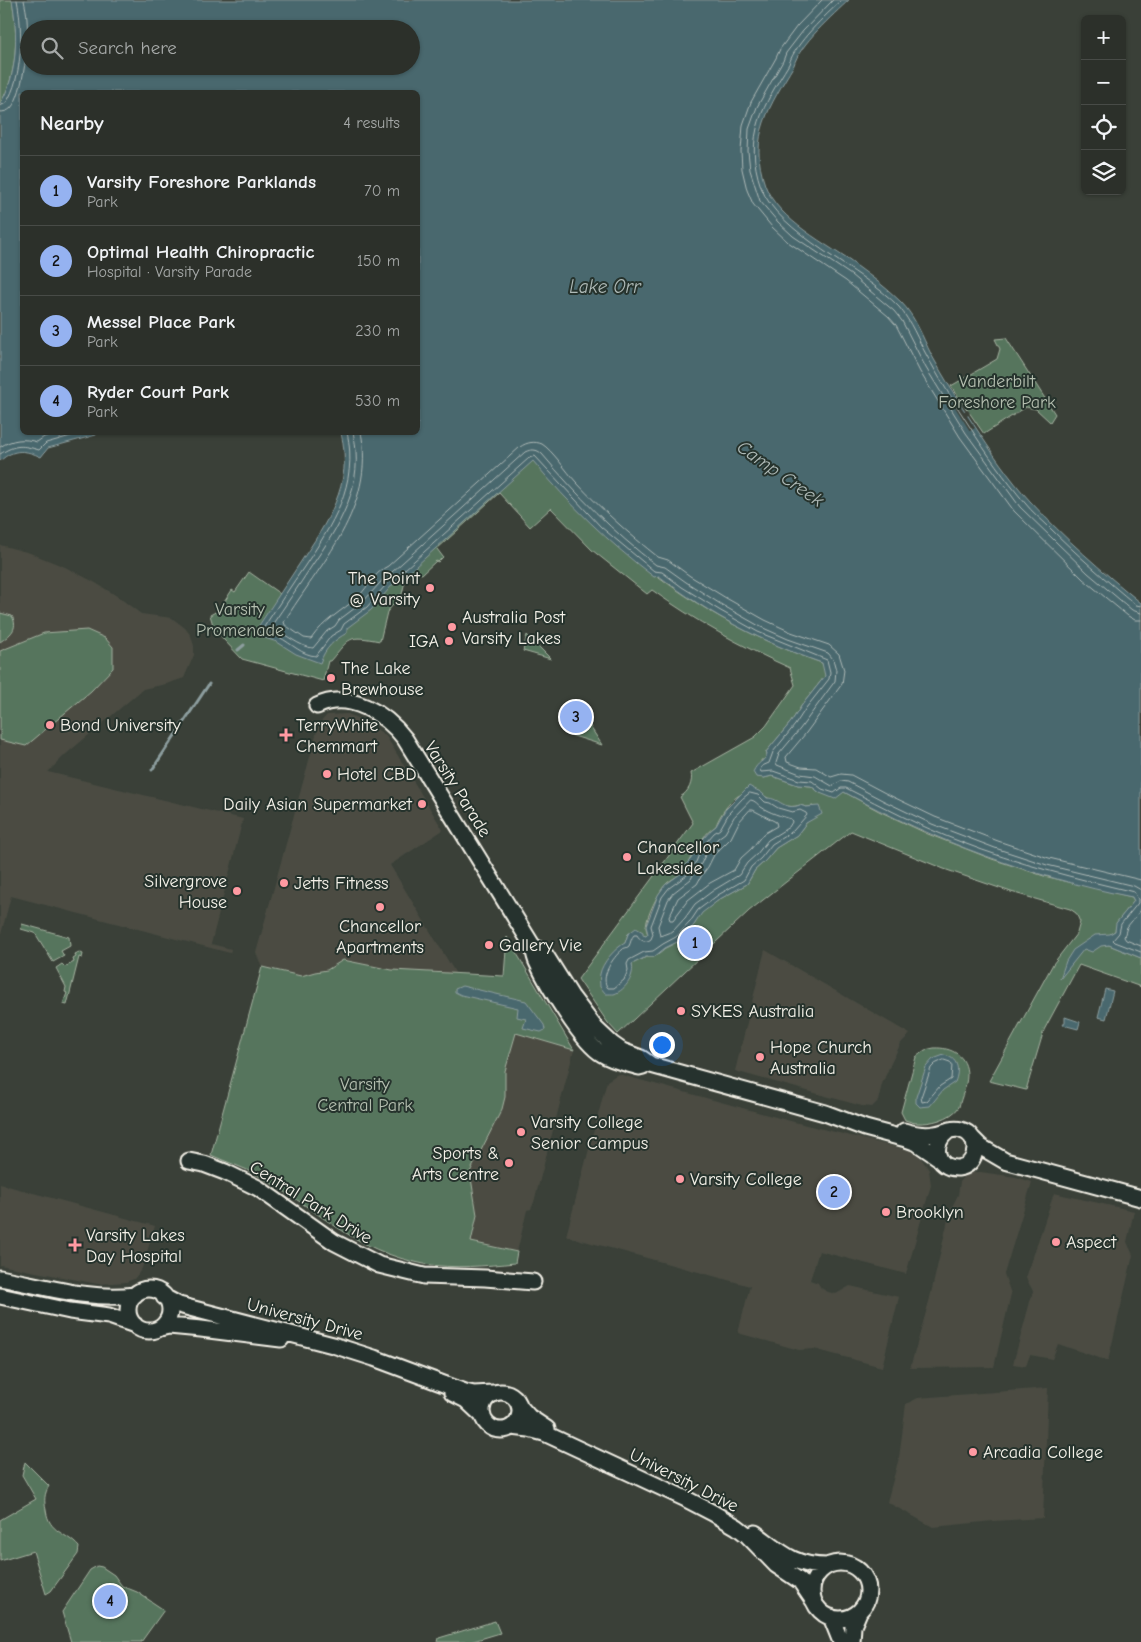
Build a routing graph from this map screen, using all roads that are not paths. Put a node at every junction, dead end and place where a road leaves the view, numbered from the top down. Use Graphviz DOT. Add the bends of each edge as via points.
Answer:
graph roads {
  1 [pos="317,706"];
  2 [pos="825,1113"];
  3 [pos="948,1131"];
  4 [pos="973,1139"];
  5 [pos="939,1158"];
  6 [pos="189,1161"];
  7 [pos="1005,1162"];
  8 [pos="966,1165"];
  9 [pos="1141,1198"];
  10 [pos="0,1278"];
  11 [pos="533,1282"];
  12 [pos="135,1295"];
  13 [pos="0,1296"];
  14 [pos="164,1296"];
  15 [pos="134,1325"];
  16 [pos="160,1328"];
  17 [pos="493,1393"];
  18 [pos="521,1408"];
  19 [pos="483,1416"];
  20 [pos="512,1427"];
  21 [pos="827,1566"];
  22 [pos="815,1603"];
  23 [pos="859,1612"];
  24 [pos="830,1618"];
  25 [pos="841,1642"];
  26 [pos="852,1642"];
  1 -- 2 [label="street, Varsity Parade" via="334,700 348,702 372,710 396,727 532,945 546,956 584,1014 605,1039 652,1065"];
  2 -- 3 [label="street, Varsity Parade" via="917,1134"];
  2 -- 5 [label="street, Varsity Parade" via="917,1143"];
  3 -- 4 [label="street" via="959,1129"];
  3 -- 5 [label="street" via="939,1139"];
  4 -- 7 [label="street"];
  4 -- 8 [label="street" via="976,1150"];
  5 -- 8 [label="street" via="951,1167"];
  6 -- 11 [label="street, Central Park Drive" via="250,1184 334,1242 379,1265 424,1276"];
  7 -- 8 [label="street"];
  7 -- 9 [label="street"];
  10 -- 12 [label="street" via="96,1296"];
  12 -- 14 [label="street" via="151,1290"];
  12 -- 15 [label="street" via="128,1307"];
  13 -- 15 [label="street" via="109,1316"];
  14 -- 16 [label="street" via="169,1314"];
  14 -- 17 [label="street, University Drive" via="179,1305 355,1352 465,1392"];
  15 -- 16 [label="street" via="148,1331"];
  16 -- 19 [label="street, University Drive" via="215,1330 308,1344 455,1394"];
  17 -- 18 [label="street" via="512,1394"];
  17 -- 19 [label="street" via="483,1405"];
  18 -- 20 [label="street" via="519,1419"];
  18 -- 21 [label="street, University Drive" via="548,1430 721,1511 796,1562"];
  19 -- 20 [label="street" via="495,1429"];
  20 -- 22 [label="street, University Drive" via="544,1433 713,1513 746,1534 776,1565 800,1581"];
  21 -- 22 [label="street" via="815,1578 812,1595"];
  21 -- 23 [label="street" via="850,1565 864,1577 868,1595"];
  22 -- 24 [label="street"];
  23 -- 24 [label="street" via="846,1619"];
  23 -- 26 [label="street" via="853,1626"];
  24 -- 25 [label="street"];
}
